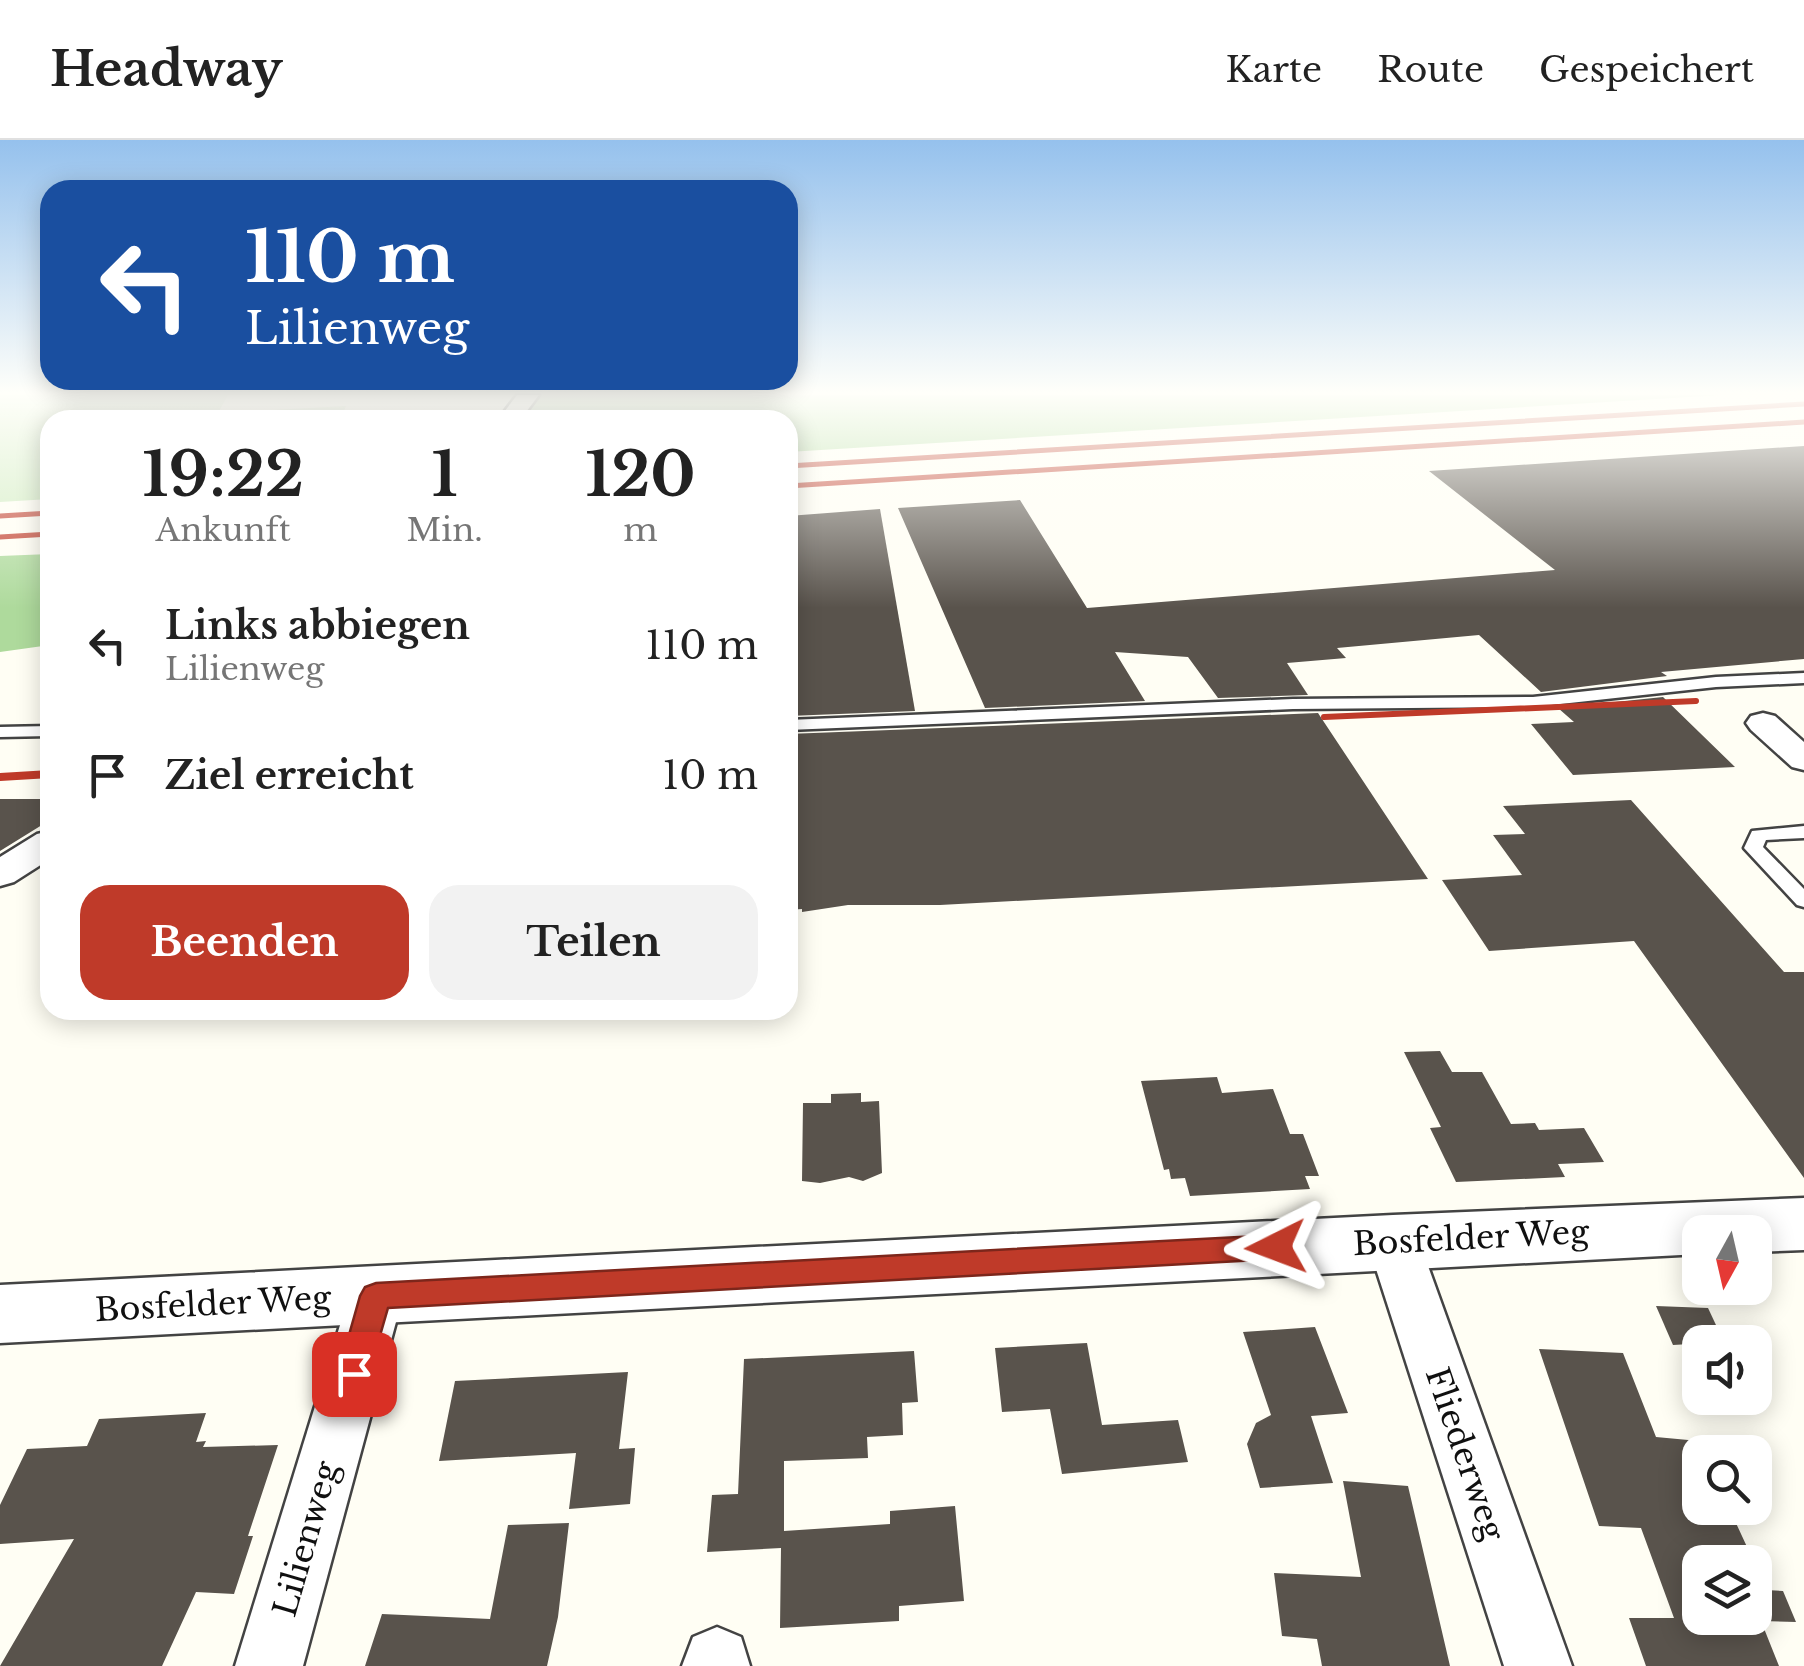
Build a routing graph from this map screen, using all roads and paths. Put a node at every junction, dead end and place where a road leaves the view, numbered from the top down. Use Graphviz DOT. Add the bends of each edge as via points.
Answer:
graph roads {
  1 [pos="1804,678"];
  2 [pos="1763,723"];
  3 [pos="798,725"];
  4 [pos="40,731"];
  5 [pos="0,732"];
  6 [pos="1804,760"];
  7 [pos="1804,832"];
  8 [pos="40,848"];
  9 [pos="0,874"];
  10 [pos="1804,901"];
  11 [pos="1804,1224"];
  12 [pos="1394,1241"];
  13 [pos="376,1296"];
  14 [pos="0,1314"];
  15 [pos="269,1666"];
  16 [pos="1538,1666"];
  1 -- 3 [label="lane" via="1533,702"];
  2 -- 6 [label="street"];
  4 -- 5 [label="lane"];
  7 -- 10 [label="lane" via="1759,835 1753,848"];
  8 -- 9 [label="street"];
  11 -- 12 [label="street, Bosfelder Weg"];
  12 -- 13 [label="street, Bosfelder Weg"];
  12 -- 16 [label="street, Fliederweg"];
  13 -- 14 [label="street, Bosfelder Weg"];
  13 -- 15 [label="street, Lilienweg"];
}
